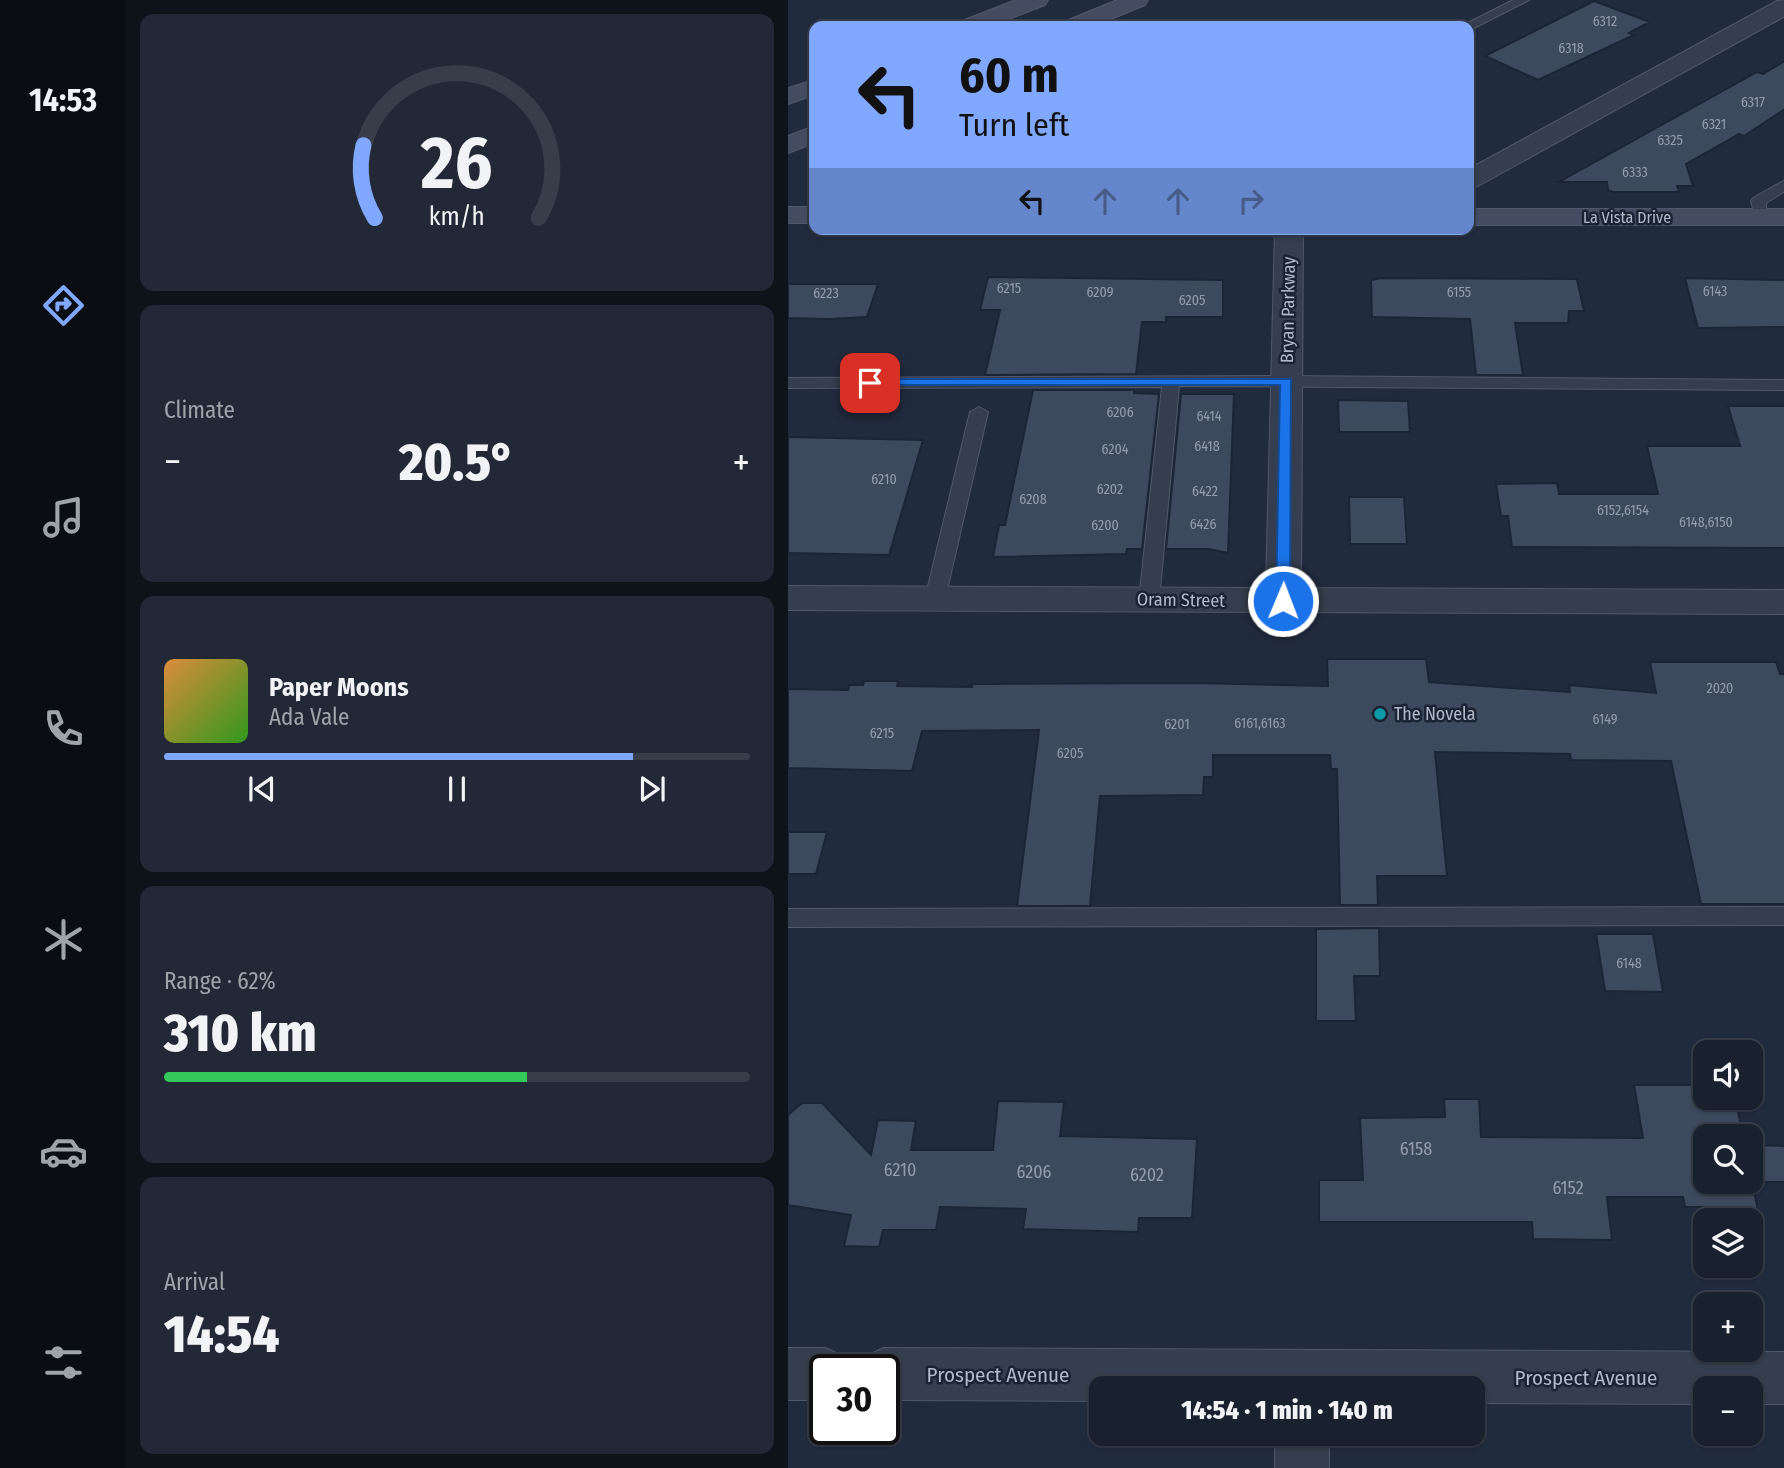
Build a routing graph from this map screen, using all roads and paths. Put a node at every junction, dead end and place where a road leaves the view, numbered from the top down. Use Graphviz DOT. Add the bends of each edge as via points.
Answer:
graph roads {
  1 [pos="1037,0"];
  2 [pos="1137,0"];
  3 [pos="1523,0"];
  4 [pos="1784,6"];
  5 [pos="983,21"];
  6 [pos="1086,21"];
  7 [pos="1474,23"];
  8 [pos="809,89"];
  9 [pos="788,97"];
  10 [pos="809,136"];
  11 [pos="788,145"];
  12 [pos="1474,177"];
  13 [pos="1784,184"];
  14 [pos="788,215"];
  15 [pos="809,215"];
  16 [pos="1474,217"];
  17 [pos="1773,217"];
  18 [pos="1289,235"];
  19 [pos="1287,381"];
  20 [pos="1171,382"];
  21 [pos="788,383"];
  22 [pos="1784,385"];
  23 [pos="979,412"];
  24 [pos="788,598"];
  25 [pos="936,599"];
  26 [pos="1149,600"];
  27 [pos="1283,601"];
  28 [pos="1784,602"];
  29 [pos="1784,916"];
  30 [pos="788,918"];
  31 [pos="788,1374"];
  32 [pos="809,1374"];
  33 [pos="900,1374"];
  34 [pos="1089,1378"];
  35 [pos="1784,1378"];
  36 [pos="1485,1380"];
  37 [pos="1302,1446"];
  38 [pos="1302,1468"];
  1 -- 5 [label="street"];
  2 -- 6 [label="street"];
  3 -- 7 [label="lane"];
  4 -- 12 [label="street"];
  8 -- 9 [label="street"];
  10 -- 11 [label="street"];
  13 -- 17 [label="lane" via="1758,201"];
  14 -- 15 [label="street"];
  16 -- 17 [label="street, La Vista Drive"];
  18 -- 19 [label="street, Bryan Parkway"];
  19 -- 20 [label="lane"];
  19 -- 22 [label="lane"];
  19 -- 27 [label="street, Bryan Parkway"];
  20 -- 21 [label="lane"];
  20 -- 26 [label="lane"];
  23 -- 25 [label="lane"];
  24 -- 25 [label="street, Oram Street"];
  25 -- 26 [label="street, Oram Street"];
  26 -- 27 [label="street, Oram Street"];
  27 -- 28 [label="street, Oram Street"];
  29 -- 30 [label="lane"];
  31 -- 32 [label="street"];
  33 -- 34 [label="street, Prospect Avenue"];
  35 -- 36 [label="street, Prospect Avenue"];
  37 -- 38 [label="street"];
}
